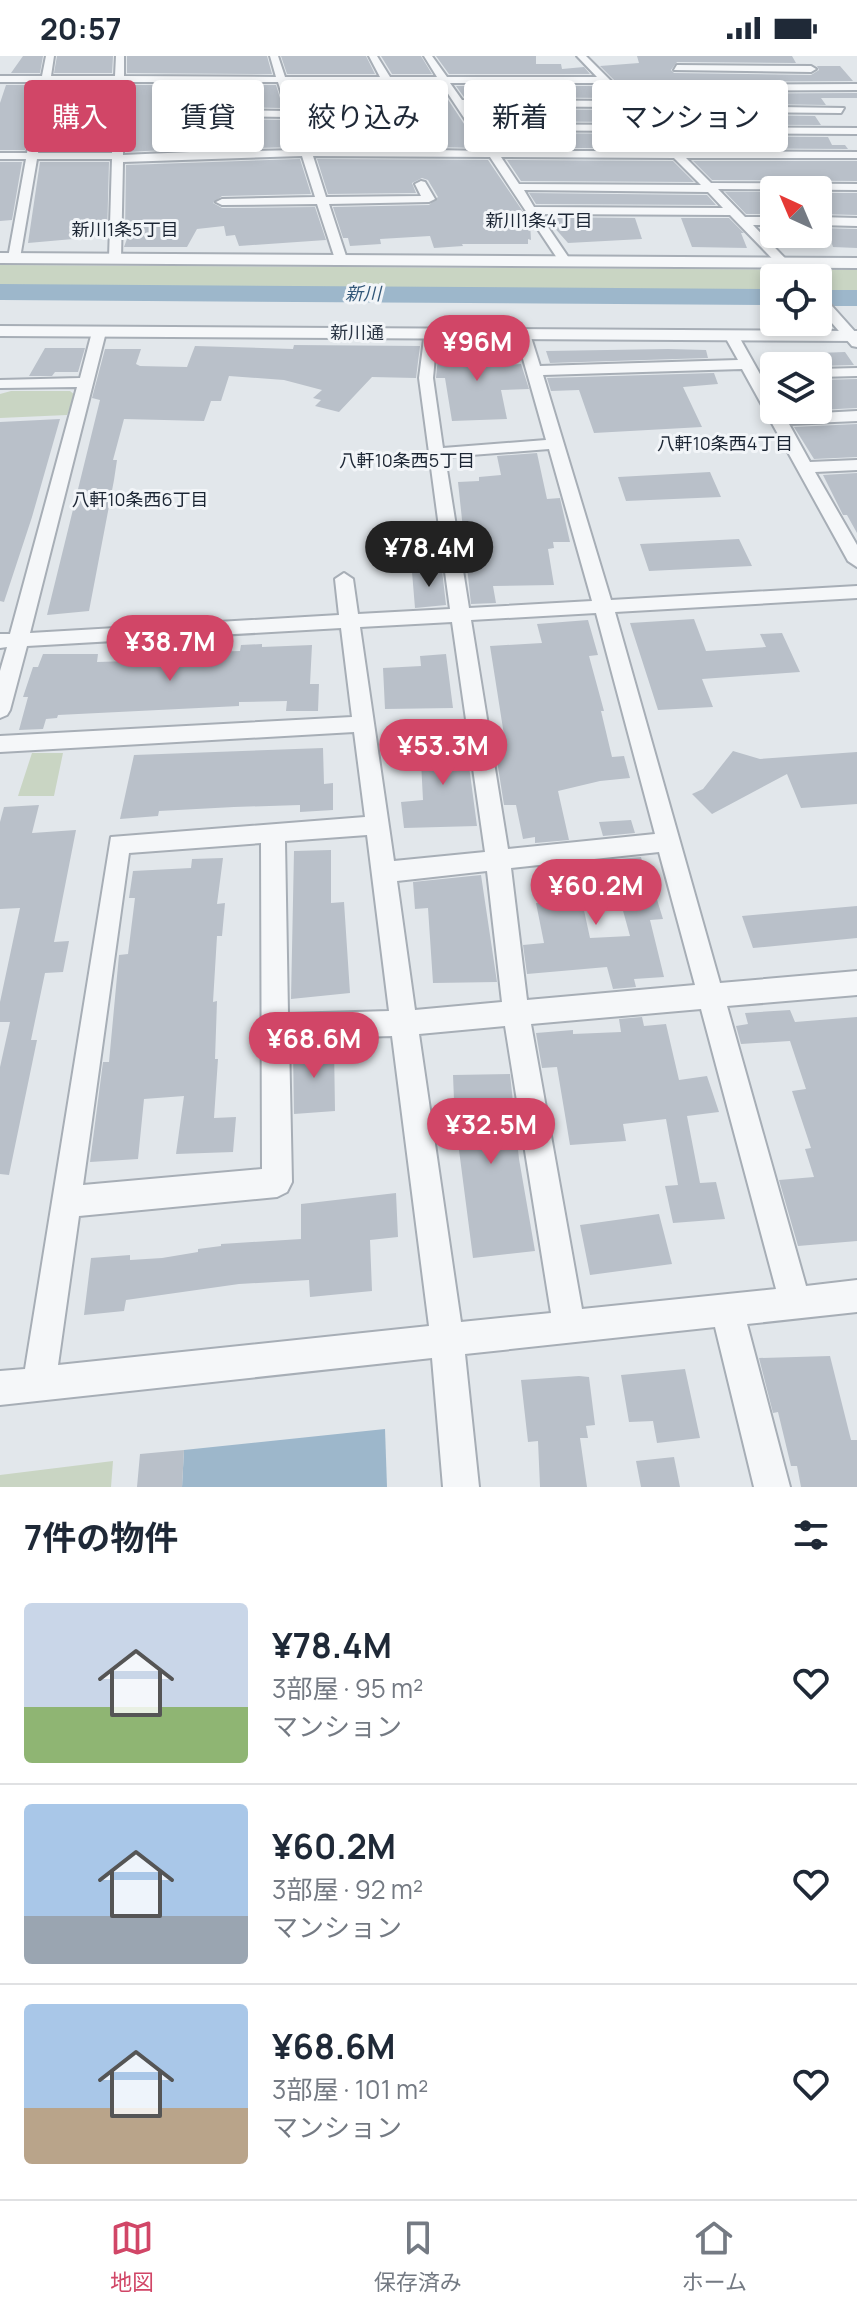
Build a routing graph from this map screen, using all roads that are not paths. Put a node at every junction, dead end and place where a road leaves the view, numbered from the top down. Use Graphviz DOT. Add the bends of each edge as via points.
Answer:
graph roads {
  1 [pos="50,56"];
  2 [pos="120,56"];
  3 [pos="274,56"];
  4 [pos="373,56"];
  5 [pos="428,56"];
  6 [pos="581,56"];
  7 [pos="671,56"];
  8 [pos="801,56"];
  9 [pos="677,68"];
  10 [pos="811,69"];
  11 [pos="0,79"];
  12 [pos="47,79"];
  13 [pos="186,79"];
  14 [pos="282,79"];
  15 [pos="385,79"];
  16 [pos="120,80"];
  17 [pos="445,80"];
  18 [pos="448,80"];
  19 [pos="605,80"];
  20 [pos="682,80"];
  21 [pos="592,84"];
  22 [pos="448,85"];
  23 [pos="857,87"];
  24 [pos="788,89"];
  25 [pos="825,89"];
  26 [pos="460,103"];
  27 [pos="592,105"];
  28 [pos="464,109"];
  29 [pos="788,109"];
  30 [pos="841,110"];
  31 [pos="788,130"];
  32 [pos="857,131"];
  33 [pos="117,152"];
  34 [pos="493,152"];
  35 [pos="677,152"];
  36 [pos="307,154"];
  37 [pos="429,154"];
  38 [pos="196,155"];
  39 [pos="495,155"];
  40 [pos="680,155"];
  41 [pos="857,155"];
  42 [pos="0,156"];
  43 [pos="32,156"];
  44 [pos="117,158"];
  45 [pos="421,184"];
  46 [pos="514,187"];
  47 [pos="857,187"];
  48 [pos="711,188"];
  49 [pos="322,201"];
  50 [pos="222,202"];
  51 [pos="530,210"];
  52 [pos="739,216"];
  53 [pos="760,219"];
  54 [pos="832,221"];
  55 [pos="857,222"];
  56 [pos="7,258"];
  57 [pos="115,259"];
  58 [pos="341,259"];
  59 [pos="565,261"];
  60 [pos="857,263"];
  61 [pos="784,264"];
  62 [pos="832,266"];
  63 [pos="760,270"];
  64 [pos="832,313"];
  65 [pos="0,331"];
  66 [pos="99,332"];
  67 [pos="430,334"];
  68 [pos="523,334"];
  69 [pos="731,335"];
  70 [pos="853,335"];
  71 [pos="750,370"];
  72 [pos="534,371"];
  73 [pos="760,372"];
  74 [pos="857,372"];
  75 [pos="832,373"];
  76 [pos="86,382"];
  77 [pos="0,384"];
  78 [pos="760,388"];
  79 [pos="857,416"];
  80 [pos="832,417"];
  81 [pos="780,424"];
  82 [pos="553,444"];
  83 [pos="436,453"];
  84 [pos="857,465"];
  85 [pos="805,467"];
  86 [pos="857,523"];
  87 [pos="837,524"];
  88 [pos="857,561"];
  89 [pos="344,579"];
  90 [pos="857,592"];
  91 [pos="603,605"];
  92 [pos="462,615"];
  93 [pos="350,623"];
  94 [pos="9,640"];
  95 [pos="0,710"];
  96 [pos="365,724"];
  97 [pos="0,744"];
  98 [pos="379,825"];
  99 [pos="273,833"];
  100 [pos="668,842"];
  101 [pos="498,860"];
  102 [pos="386,872"];
  103 [pos="857,983"];
  104 [pos="711,996"];
  105 [pos="516,1014"];
  106 [pos="406,1023"];
  107 [pos="275,1027"];
  108 [pos="66,1202"];
  109 [pos="857,1296"];
  110 [pos="795,1302"];
  111 [pos="727,1309"];
  112 [pos="569,1326"];
  113 [pos="447,1340"];
  114 [pos="39,1384"];
  115 [pos="0,1388"];
  116 [pos="461,1487"];
  117 [pos="772,1487"];
  1 -- 12 [label="street"];
  2 -- 16 [label="street"];
  3 -- 14 [label="street"];
  4 -- 15 [label="street"];
  5 -- 17 [label="street"];
  6 -- 19 [label="street"];
  7 -- 9 [label="street"];
  8 -- 10 [label="street"];
  9 -- 10 [label="street"];
  9 -- 20 [label="street"];
  10 -- 25 [label="street"];
  11 -- 12 [label="street"];
  12 -- 16 [label="street"];
  12 -- 43 [label="street"];
  13 -- 14 [label="street"];
  13 -- 16 [label="street"];
  13 -- 38 [label="street"];
  14 -- 15 [label="street"];
  15 -- 17 [label="street"];
  18 -- 21 [label="street"];
  22 -- 26 [label="street"];
  23 -- 25 [label="street"];
  24 -- 25 [label="street"];
  25 -- 30 [label="street"];
  26 -- 27 [label="street"];
  26 -- 28 [label="street"];
  29 -- 30 [label="street"];
  30 -- 32 [label="street"];
  31 -- 32 [label="street"];
  33 -- 44 [label="street"];
  34 -- 39 [label="street"];
  35 -- 40 [label="street"];
  36 -- 37 [label="street"];
  36 -- 38 [label="street"];
  36 -- 49 [label="street"];
  37 -- 39 [label="street"];
  38 -- 44 [label="street"];
  39 -- 40 [label="street"];
  39 -- 46 [label="street"];
  40 -- 41 [label="street"];
  40 -- 48 [label="street"];
  42 -- 43 [label="street"];
  43 -- 44 [label="street"];
  43 -- 56 [label="street"];
  44 -- 57 [label="street"];
  45 -- 49 [label="street" via="429,199"];
  46 -- 48 [label="street"];
  46 -- 51 [label="street"];
  47 -- 48 [label="street"];
  48 -- 52 [label="street"];
  49 -- 50 [label="street"];
  49 -- 58 [label="street"];
  51 -- 52 [label="street"];
  51 -- 59 [label="street"];
  52 -- 53 [label="street"];
  52 -- 61 [label="street"];
  54 -- 55 [label="street"];
  56 -- 57 [label="street"];
  57 -- 58 [label="street"];
  58 -- 59 [label="street"];
  59 -- 63 [label="street"];
  60 -- 62 [label="street"];
  64 -- 70 [label="street"];
  65 -- 66 [label="street, 新川通"];
  66 -- 67 [label="street, 新川通"];
  66 -- 76 [label="street"];
  67 -- 68 [label="street, 新川通"];
  67 -- 83 [label="street" via="426,378"];
  68 -- 69 [label="street, 新川通"];
  68 -- 72 [label="street"];
  69 -- 70 [label="street, 新川通"];
  69 -- 71 [label="street"];
  71 -- 72 [label="street"];
  71 -- 73 [label="street"];
  71 -- 78 [label="street"];
  72 -- 82 [label="street"];
  74 -- 75 [label="street"];
  76 -- 77 [label="street"];
  76 -- 94 [label="street"];
  79 -- 80 [label="street"];
  81 -- 85 [label="street"];
  82 -- 83 [label="street"];
  82 -- 91 [label="street"];
  83 -- 92 [label="street"];
  84 -- 85 [label="street"];
  85 -- 87 [label="street"];
  86 -- 87 [label="street"];
  87 -- 88 [label="street"];
  89 -- 93 [label="street"];
  90 -- 91 [label="street"];
  91 -- 92 [label="street"];
  91 -- 100 [label="street"];
  92 -- 93 [label="street"];
  92 -- 101 [label="street"];
  93 -- 94 [label="street"];
  93 -- 96 [label="street"];
  94 -- 95 [label="street"];
  96 -- 97 [label="street"];
  96 -- 98 [label="street"];
  98 -- 99 [label="street"];
  98 -- 102 [label="street"];
  99 -- 107 [label="street"];
  99 -- 108 [label="street" via="119,844"];
  100 -- 101 [label="street"];
  100 -- 104 [label="street"];
  101 -- 102 [label="street"];
  101 -- 105 [label="street"];
  102 -- 106 [label="street"];
  103 -- 104 [label="street"];
  104 -- 105 [label="street"];
  104 -- 110 [label="street"];
  105 -- 106 [label="street"];
  105 -- 112 [label="street"];
  106 -- 107 [label="street"];
  106 -- 113 [label="street"];
  107 -- 108 [label="street" via="277,1182"];
  108 -- 114 [label="street"];
  109 -- 110 [label="street"];
  110 -- 111 [label="street"];
  111 -- 112 [label="street"];
  111 -- 117 [label="street"];
  112 -- 113 [label="street"];
  113 -- 114 [label="street"];
  113 -- 116 [label="street"];
  114 -- 115 [label="street"];
}
